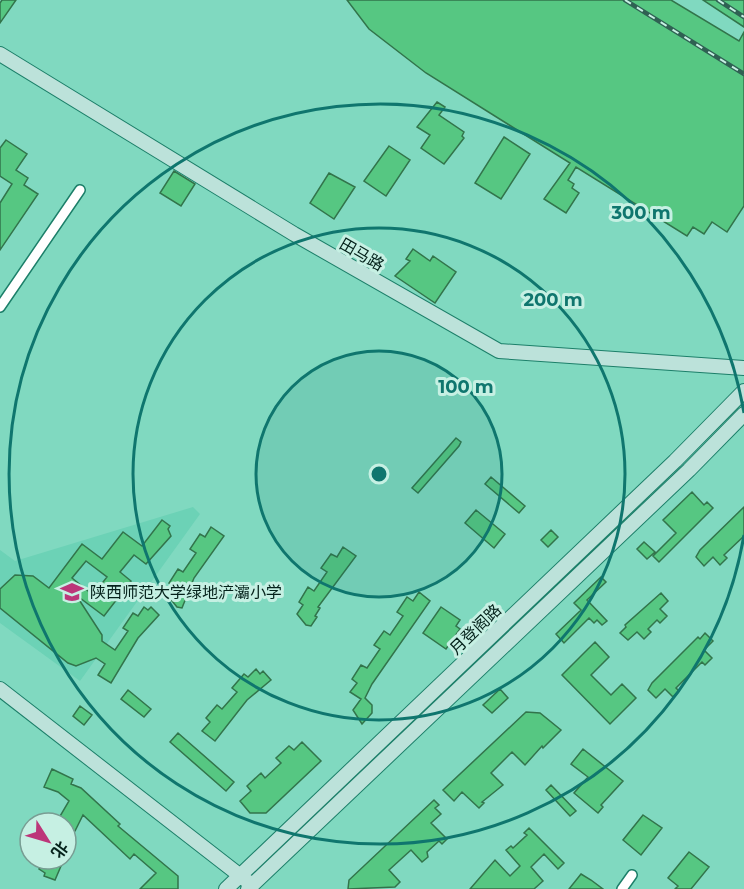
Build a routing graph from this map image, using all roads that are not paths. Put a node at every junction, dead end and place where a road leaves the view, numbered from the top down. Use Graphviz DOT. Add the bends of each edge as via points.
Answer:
graph roads {
  1 [pos="0,54"];
  2 [pos="80,190"];
  3 [pos="0,308"];
  4 [pos="744,368"];
  5 [pos="744,391"];
  6 [pos="744,414"];
  7 [pos="0,689"];
  8 [pos="632,875"];
  9 [pos="248,886"];
  10 [pos="226,889"];
  11 [pos="622,889"];
  1 -- 4 [label="main road, 田马路" via="294,234 499,351"];
  2 -- 3 [label="street"];
  5 -- 9 [label="main road, 月登阁路"];
  6 -- 9 [label="main road, 月登阁路"];
  7 -- 9 [label="main road"];
  8 -- 11 [label="street"];
  9 -- 10 [label="main road, 月登阁路"];
}
